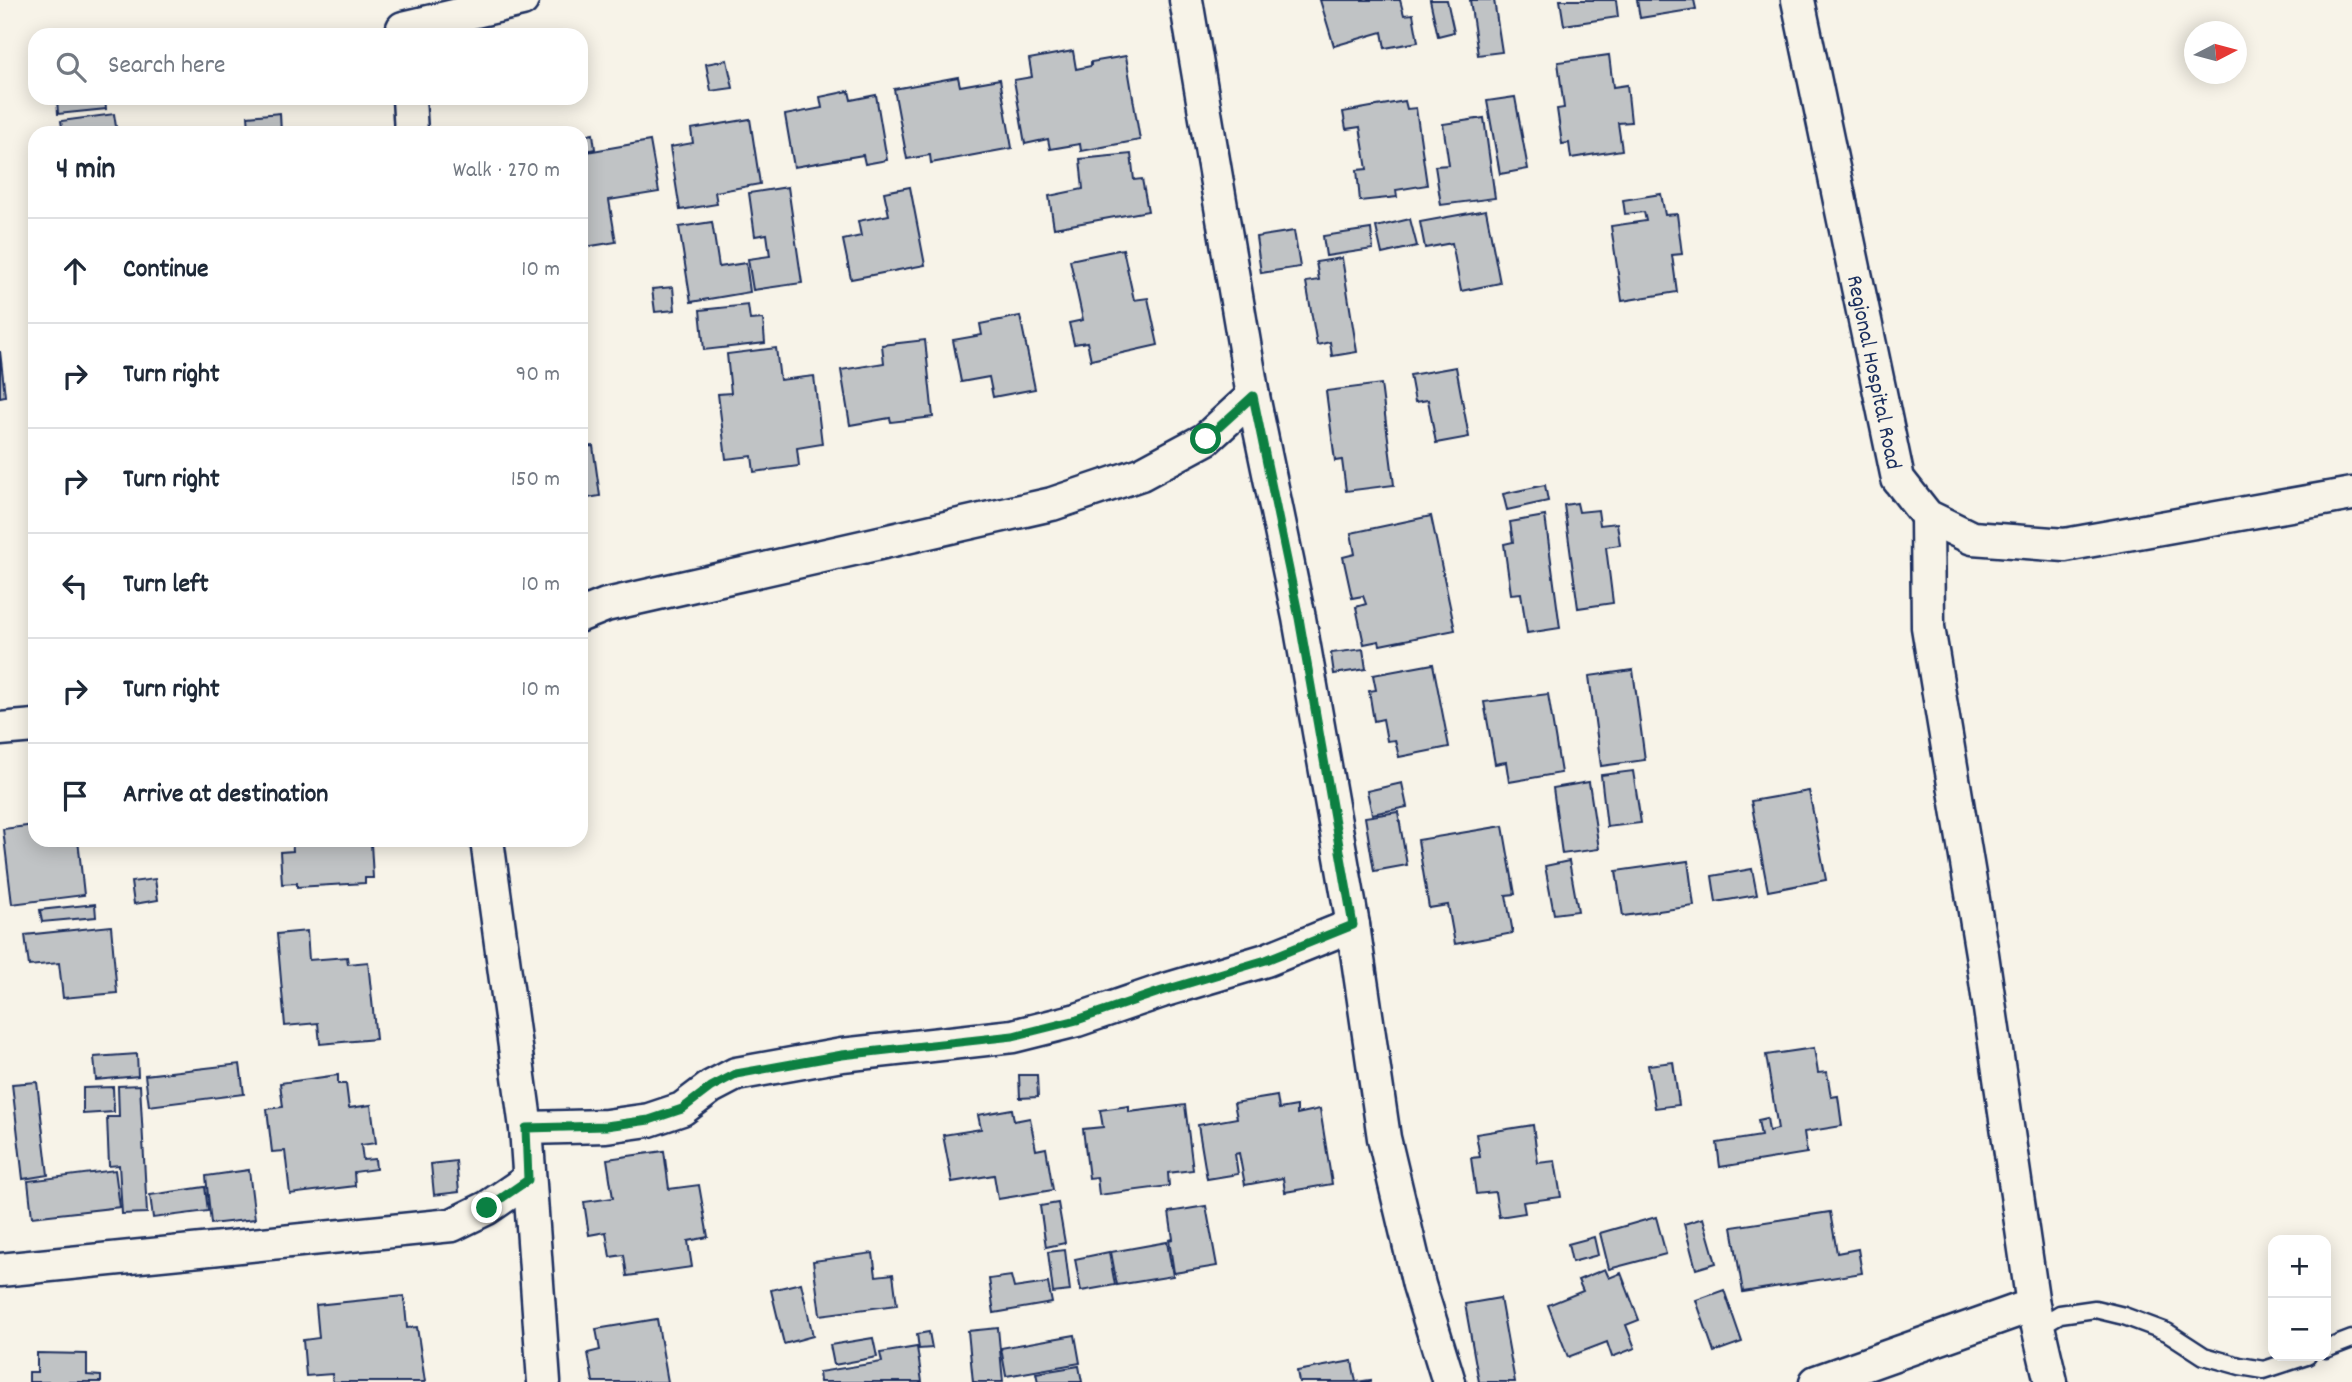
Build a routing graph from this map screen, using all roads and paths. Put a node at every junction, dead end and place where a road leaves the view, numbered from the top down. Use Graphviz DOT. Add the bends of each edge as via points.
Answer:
graph roads {
  1 [pos="522,0"];
  2 [pos="1186,0"];
  3 [pos="1798,0"];
  4 [pos="403,21"];
  5 [pos="409,105"];
  6 [pos="411,126"];
  7 [pos="1253,396"];
  8 [pos="2352,494"];
  9 [pos="1927,516"];
  10 [pos="588,612"];
  11 [pos="28,727"];
  12 [pos="0,729"];
  13 [pos="487,847"];
  14 [pos="1353,925"];
  15 [pos="526,1128"];
  16 [pos="528,1180"];
  17 [pos="0,1270"];
  18 [pos="2035,1316"];
  19 [pos="2352,1339"];
  20 [pos="2331,1347"];
  21 [pos="2292,1361"];
  22 [pos="544,1382"];
  23 [pos="1449,1382"];
  24 [pos="1816,1382"];
  25 [pos="2051,1382"];
  1 -- 4 [label="street"];
  2 -- 7 [label="street"];
  3 -- 9 [label="street, Regional Hospital Road" via="1898,479"];
  5 -- 6 [label="street"];
  7 -- 10 [label="street" via="1206,439 1141,474 1052,503"];
  7 -- 14 [label="street" via="1299,618"];
  8 -- 9 [label="street, Regional Hospital Road" via="2065,545 1972,538"];
  9 -- 18 [label="street" via="1928,627"];
  11 -- 12 [label="street"];
  13 -- 15 [label="street"];
  14 -- 15 [label="street" via="1266,960 1013,1036 842,1055 736,1074 682,1109 649,1120"];
  14 -- 23 [label="street" via="1384,1138 1419,1285"];
  15 -- 16 [label="street"];
  16 -- 17 [label="street" via="452,1225"];
  16 -- 22 [label="street"];
  18 -- 21 [label="lane" via="2095,1309 2167,1332 2204,1356 2240,1366 2264,1370"];
  18 -- 24 [label="street"];
  18 -- 25 [label="street"];
  19 -- 20 [label="lane"];
}
